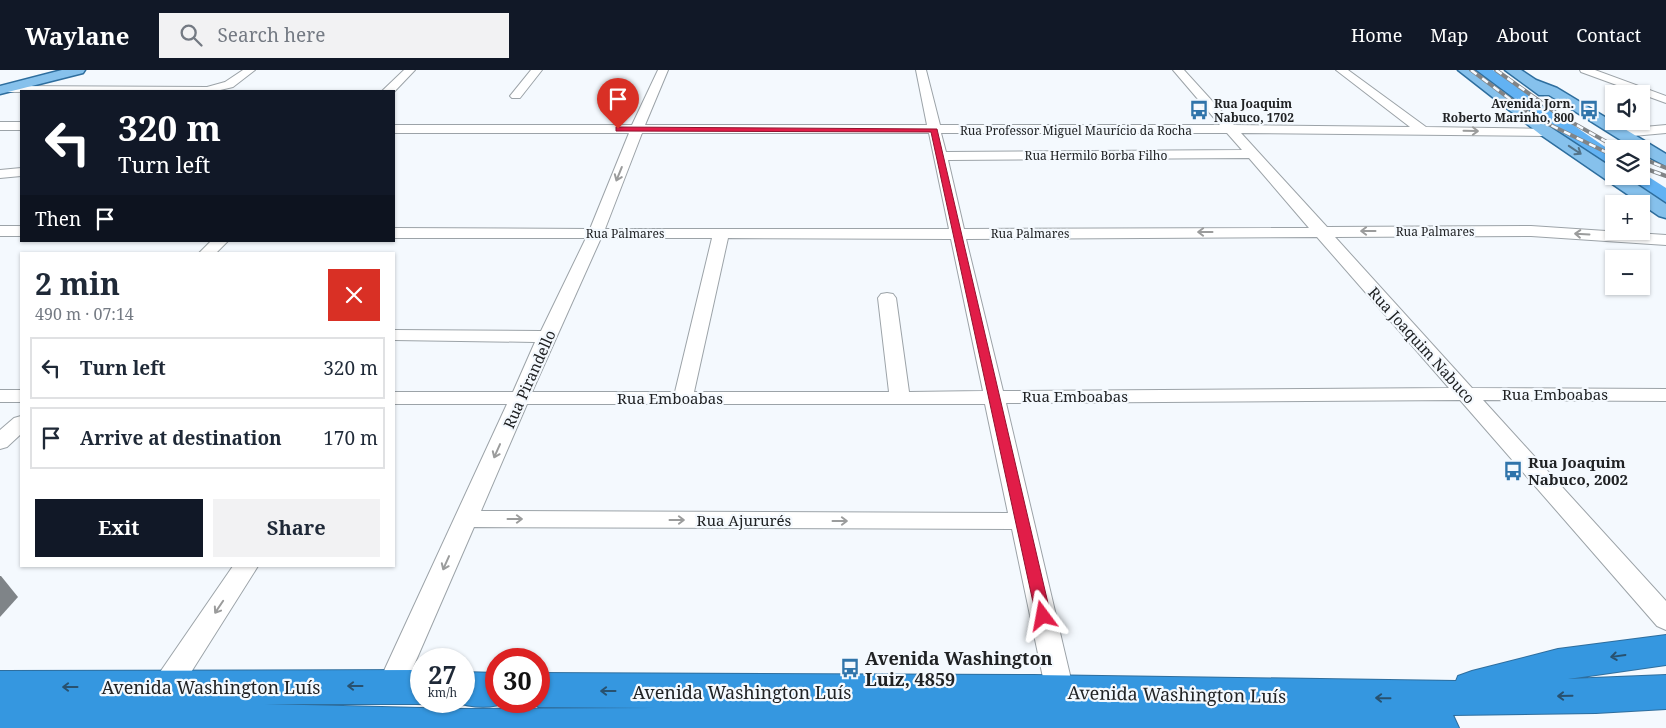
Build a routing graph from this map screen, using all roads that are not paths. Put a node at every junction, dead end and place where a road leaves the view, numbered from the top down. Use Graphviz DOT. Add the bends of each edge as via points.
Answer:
graph roads {
  1 [pos="33,70"];
  2 [pos="78,70"];
  3 [pos="250,70"];
  4 [pos="410,70"];
  5 [pos="537,70"];
  6 [pos="663,70"];
  7 [pos="920,70"];
  8 [pos="1178,70"];
  9 [pos="1341,70"];
  10 [pos="1465,70"];
  11 [pos="1512,70"];
  12 [pos="1586,70"];
  13 [pos="1531,84"];
  14 [pos="2,85"];
  15 [pos="389,90"];
  16 [pos="516,96"];
  17 [pos="1666,100"];
  18 [pos="0,126"];
  19 [pos="20,126"];
  20 [pos="395,129"];
  21 [pos="637,129"];
  22 [pos="1231,129"];
  23 [pos="1666,129"];
  24 [pos="934,130"];
  25 [pos="1422,130"];
  26 [pos="1547,132"];
  27 [pos="1622,133"];
  28 [pos="1616,140"];
  29 [pos="1253,154"];
  30 [pos="940,156"];
  31 [pos="1666,161"];
  32 [pos="1650,162"];
  33 [pos="20,172"];
  34 [pos="1666,173"];
  35 [pos="0,174"];
  36 [pos="1666,212"];
  37 [pos="0,231"];
  38 [pos="20,231"];
  39 [pos="1321,231"];
  40 [pos="395,233"];
  41 [pos="596,233"];
  42 [pos="721,233"];
  43 [pos="957,234"];
  44 [pos="1666,240"];
  45 [pos="219,242"];
  46 [pos="208,252"];
  47 [pos="887,298"];
  48 [pos="395,335"];
  49 [pos="547,336"];
  50 [pos="1466,394"];
  51 [pos="1666,395"];
  52 [pos="0,396"];
  53 [pos="20,396"];
  54 [pos="994,396"];
  55 [pos="522,397"];
  56 [pos="395,398"];
  57 [pos="684,398"];
  58 [pos="900,398"];
  59 [pos="20,424"];
  60 [pos="0,442"];
  61 [pos="466,519"];
  62 [pos="1022,521"];
  63 [pos="245,567"];
  64 [pos="1666,619"];
  65 [pos="1666,650"];
  66 [pos="166,687"];
  67 [pos="406,687"];
  68 [pos="0,688"];
  69 [pos="550,691"];
  70 [pos="1666,692"];
  71 [pos="1435,713"];
  72 [pos="1062,715"];
  73 [pos="0,721"];
  74 [pos="371,726"];
  1 -- 14 [label="main road"];
  2 -- 14 [label="main road"];
  3 -- 14 [label="street" via="229,85 207,90"];
  4 -- 15 [label="street"];
  5 -- 16 [label="street"];
  6 -- 21 [label="street, Rua Pirandello"];
  7 -- 24 [label="street"];
  8 -- 22 [label="street, Rua Joaquim Nabuco"];
  9 -- 25 [label="street"];
  10 -- 26 [label="main road"];
  11 -- 13 [label="main road"];
  12 -- 17 [label="street"];
  13 -- 27 [label="main road" via="1552,91"];
  13 -- 28 [label="main road"];
  18 -- 19 [label="street"];
  20 -- 21 [label="street, Rua Professor Miguel Maurício da Rocha"];
  21 -- 24 [label="street, Rua Professor Miguel Maurício da Rocha"];
  21 -- 41 [label="street, Rua Pirandello, one-way"];
  22 -- 24 [label="street, Rua Professor Miguel Maurício da Rocha"];
  22 -- 25 [label="street, Rua Professor Miguel Maurício da Rocha"];
  22 -- 29 [label="street, Rua Joaquim Nabuco"];
  23 -- 27 [label="street"];
  24 -- 30 [label="street"];
  25 -- 26 [label="street, Rua Professor Miguel Maurício da Rocha, one-way"];
  26 -- 36 [label="main road, one-way"];
  27 -- 31 [label="main road"];
  29 -- 30 [label="street, Rua Hermilo Borba Filho"];
  29 -- 39 [label="street, Rua Joaquim Nabuco"];
  30 -- 43 [label="street"];
  32 -- 34 [label="main road"];
  33 -- 35 [label="street"];
  37 -- 38 [label="street"];
  39 -- 43 [label="street, Rua Palmares, one-way"];
  44 -- 39 [label="street, Rua Palmares, one-way" via="1531,231"];
  39 -- 50 [label="street, Rua Joaquim Nabuco"];
  40 -- 41 [label="street, Rua Palmares"];
  41 -- 42 [label="street, Rua Palmares"];
  41 -- 49 [label="street, Rua Pirandello"];
  42 -- 43 [label="street, Rua Palmares"];
  42 -- 57 [label="street"];
  43 -- 54 [label="street"];
  45 -- 46 [label="street"];
  47 -- 58 [label="street"];
  48 -- 49 [label="street"];
  49 -- 55 [label="street, Rua Pirandello"];
  50 -- 51 [label="street, Rua Emboabas"];
  50 -- 54 [label="street, Rua Emboabas"];
  50 -- 64 [label="street, Rua Joaquim Nabuco"];
  52 -- 53 [label="street"];
  54 -- 58 [label="street, Rua Emboabas"];
  54 -- 62 [label="street"];
  55 -- 56 [label="street, Rua Emboabas"];
  55 -- 57 [label="street, Rua Emboabas"];
  55 -- 61 [label="street, Rua Pirandello, one-way"];
  57 -- 58 [label="street, Rua Emboabas"];
  59 -- 60 [label="street"];
  61 -- 62 [label="street, Rua Ajururés, one-way"];
  61 -- 67 [label="street, Rua Pirandello, one-way"];
  62 -- 72 [label="street"];
  63 -- 66 [label="street, one-way"];
  65 -- 71 [label="highway, one-way" via="1558,665"];
  67 -- 66 [label="highway, Avenida Washington Luís, one-way"];
  66 -- 68 [label="highway, Avenida Washington Luís, one-way"];
  72 -- 69 [label="highway, Avenida Washington Luís, one-way"];
  70 -- 71 [label="highway, Avenida Washington Luís, one-way" via="1494,697"];
  71 -- 72 [label="highway, Avenida Washington Luís"];
  72 -- 74 [label="highway, Avenida Washington Luís" via="970,723"];
  73 -- 74 [label="highway, Avenida Washington Luís"];
}
